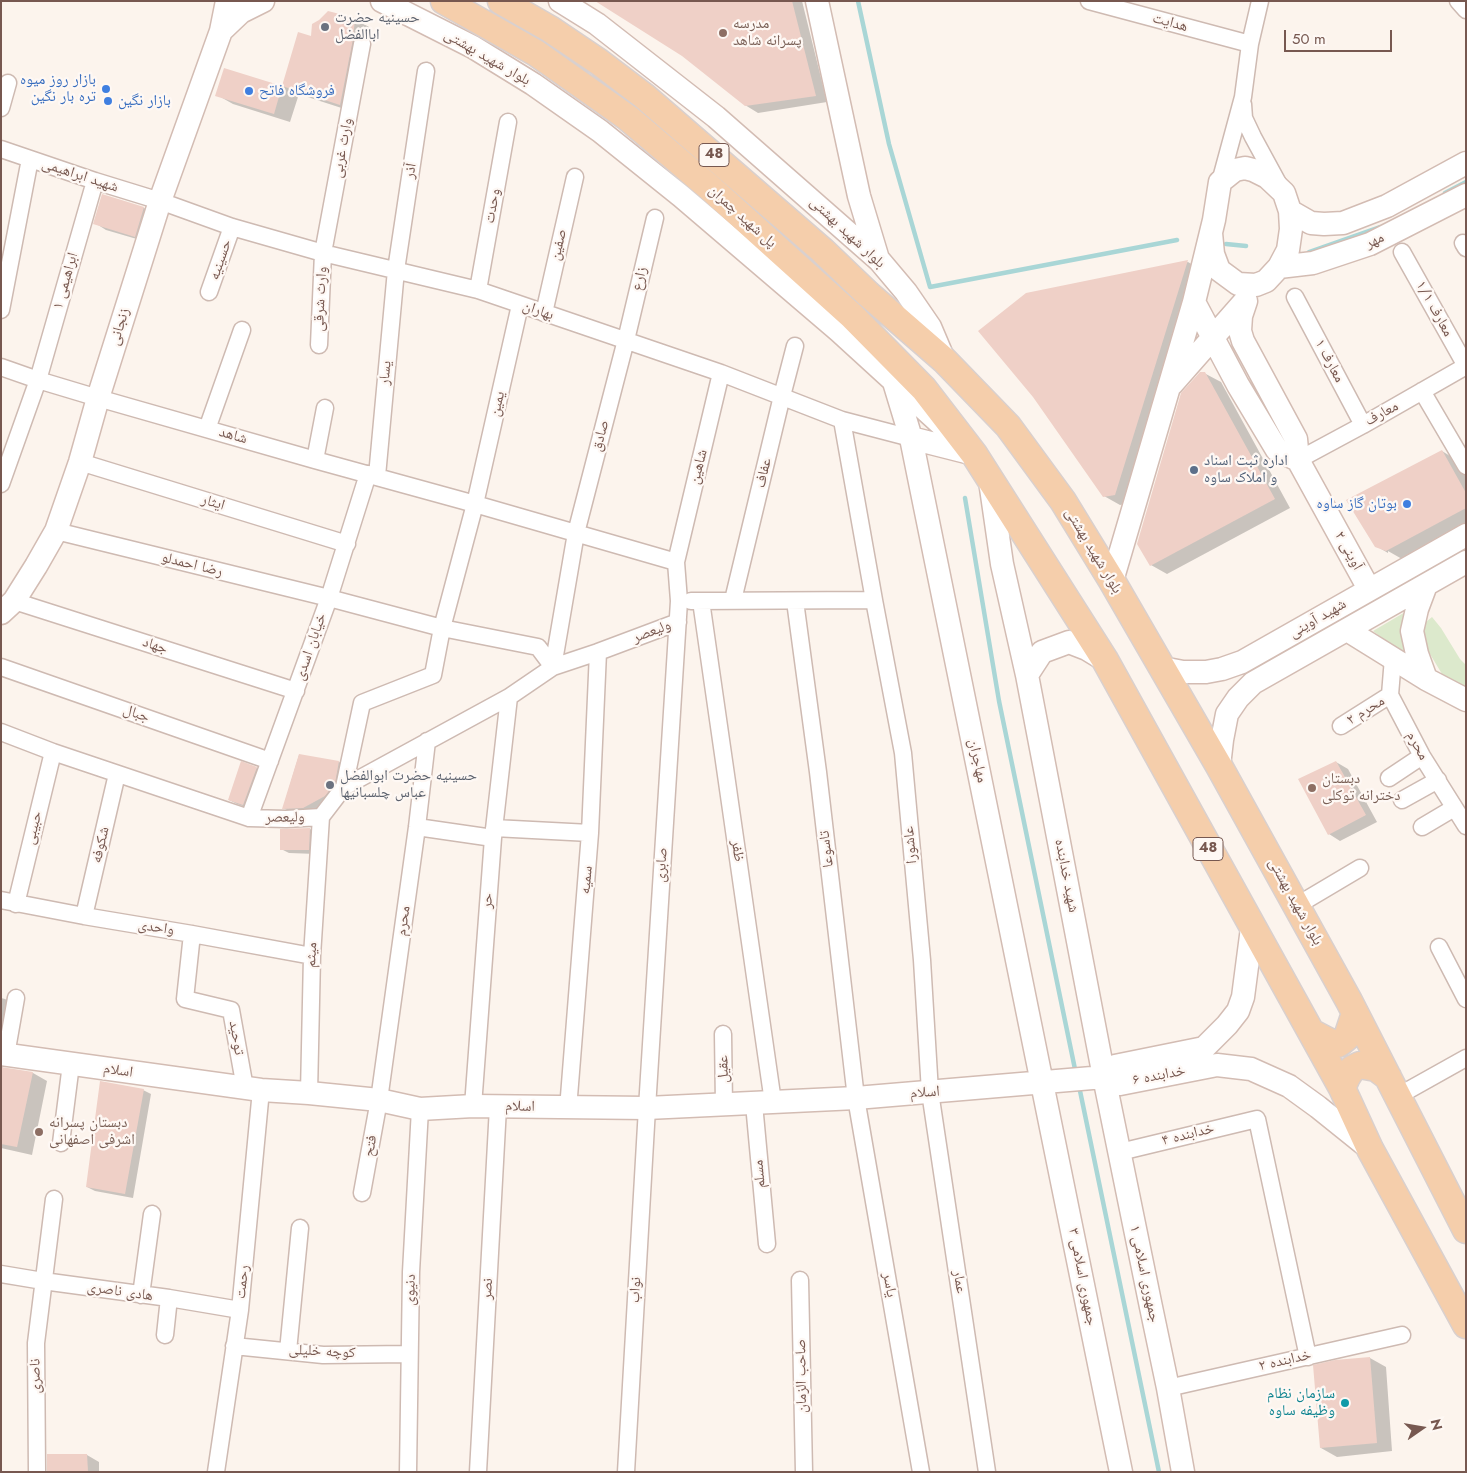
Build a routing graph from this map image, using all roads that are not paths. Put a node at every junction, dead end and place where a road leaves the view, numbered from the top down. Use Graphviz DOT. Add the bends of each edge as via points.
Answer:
graph roads {
  1 [pos="221,1"];
  2 [pos="227,1"];
  3 [pos="239,1"];
  4 [pos="263,1"];
  5 [pos="382,1"];
  6 [pos="444,1"];
  7 [pos="501,1"];
  8 [pos="818,1"];
  9 [pos="1090,1"];
  10 [pos="1260,1"];
  11 [pos="1458,1"];
  12 [pos="568,3"];
  13 [pos="1466,10"];
  14 [pos="221,31"];
  15 [pos="362,44"];
  16 [pos="1250,44"];
  17 [pos="426,71"];
  18 [pos="8,83"];
  19 [pos="1243,97"];
  20 [pos="1,108"];
  21 [pos="508,122"];
  22 [pos="1,149"];
  23 [pos="30,159"];
  24 [pos="1466,163"];
  25 [pos="575,177"];
  26 [pos="94,181"];
  27 [pos="1220,182"];
  28 [pos="1466,195"];
  29 [pos="160,201"];
  30 [pos="1287,202"];
  31 [pos="655,218"];
  32 [pos="232,227"];
  33 [pos="1211,233"];
  34 [pos="1402,252"];
  35 [pos="324,253"];
  36 [pos="878,260"];
  37 [pos="396,270"];
  38 [pos="1272,274"];
  39 [pos="478,290"];
  40 [pos="209,292"];
  41 [pos="1295,297"];
  42 [pos="1246,301"];
  43 [pos="1194,302"];
  44 [pos="520,304"];
  45 [pos="1,310"];
  46 [pos="544,313"];
  47 [pos="242,330"];
  48 [pos="1212,338"];
  49 [pos="626,340"];
  50 [pos="319,345"];
  51 [pos="795,346"];
  52 [pos="944,360"];
  53 [pos="1466,366"];
  54 [pos="1,367"];
  55 [pos="1185,369"];
  56 [pos="721,373"];
  57 [pos="38,380"];
  58 [pos="894,382"];
  59 [pos="1238,385"];
  60 [pos="1168,388"];
  61 [pos="924,389"];
  62 [pos="1422,391"];
  63 [pos="782,396"];
  64 [pos="98,398"];
  65 [pos="325,408"];
  66 [pos="842,420"];
  67 [pos="1364,425"];
  68 [pos="207,429"];
  69 [pos="911,438"];
  70 [pos="974,454"];
  71 [pos="315,460"];
  72 [pos="1298,460"];
  73 [pos="80,462"];
  74 [pos="1466,466"];
  75 [pos="373,475"];
  76 [pos="990,478"];
  77 [pos="1,484"];
  78 [pos="475,504"];
  79 [pos="56,531"];
  80 [pos="576,533"];
  81 [pos="1466,535"];
  82 [pos="347,544"];
  83 [pos="676,562"];
  84 [pos="1466,562"];
  85 [pos="1112,581"];
  86 [pos="1426,585"];
  87 [pos="1369,590"];
  88 [pos="329,598"];
  89 [pos="679,600"];
  90 [pos="701,600"];
  91 [pos="733,600"];
  92 [pos="874,600"];
  93 [pos="794,601"];
  94 [pos="7,607"];
  95 [pos="678,622"];
  96 [pos="442,628"];
  97 [pos="1347,630"];
  98 [pos="598,652"];
  99 [pos="1393,658"];
  100 [pos="1105,660"];
  101 [pos="1242,662"];
  102 [pos="1,667"];
  103 [pos="553,667"];
  104 [pos="1162,668"];
  105 [pos="1027,675"];
  106 [pos="1426,679"];
  107 [pos="1253,684"];
  108 [pos="296,690"];
  109 [pos="1390,695"];
  110 [pos="509,696"];
  111 [pos="1466,700"];
  112 [pos="1341,726"];
  113 [pos="1,732"];
  114 [pos="427,741"];
  115 [pos="53,752"];
  116 [pos="1422,756"];
  117 [pos="270,761"];
  118 [pos="1219,766"];
  119 [pos="117,774"];
  120 [pos="1389,778"];
  121 [pos="1438,780"];
  122 [pos="344,787"];
  123 [pos="1402,800"];
  124 [pos="1454,808"];
  125 [pos="321,817"];
  126 [pos="249,818"];
  127 [pos="1466,826"];
  128 [pos="417,827"];
  129 [pos="1422,827"];
  130 [pos="590,832"];
  131 [pos="493,833"];
  132 [pos="1360,868"];
  133 [pos="8,902"];
  134 [pos="1296,906"];
  135 [pos="84,916"];
  136 [pos="1252,928"];
  137 [pos="192,934"];
  138 [pos="1439,947"];
  139 [pos="312,956"];
  140 [pos="16,998"];
  141 [pos="1466,999"];
  142 [pos="1355,1013"];
  143 [pos="1311,1032"];
  144 [pos="723,1034"];
  145 [pos="3,1054"];
  146 [pos="1466,1058"];
  147 [pos="71,1064"];
  148 [pos="1104,1077"];
  149 [pos="1043,1083"];
  150 [pos="1393,1087"];
  151 [pos="1342,1088"];
  152 [pos="253,1089"];
  153 [pos="930,1092"];
  154 [pos="310,1093"];
  155 [pos="856,1098"];
  156 [pos="379,1100"];
  157 [pos="763,1103"];
  158 [pos="724,1105"];
  159 [pos="473,1106"];
  160 [pos="498,1107"];
  161 [pos="647,1108"];
  162 [pos="420,1109"];
  163 [pos="568,1109"];
  164 [pos="61,1142"];
  165 [pos="1370,1149"];
  166 [pos="1120,1152"];
  167 [pos="362,1192"];
  168 [pos="54,1199"];
  169 [pos="152,1214"];
  170 [pos="300,1228"];
  171 [pos="1466,1230"];
  172 [pos="767,1244"];
  173 [pos="1,1274"];
  174 [pos="800,1280"];
  175 [pos="43,1281"];
  176 [pos="142,1295"];
  177 [pos="169,1298"];
  178 [pos="240,1310"];
  179 [pos="1466,1325"];
  180 [pos="165,1335"];
  181 [pos="1402,1335"];
  182 [pos="234,1346"];
  183 [pos="288,1351"];
  184 [pos="410,1354"];
  185 [pos="1308,1356"];
  186 [pos="1168,1388"];
  187 [pos="37,1472"];
  188 [pos="216,1472"];
  189 [pos="408,1472"];
  190 [pos="478,1472"];
  191 [pos="626,1472"];
  192 [pos="804,1472"];
  193 [pos="921,1472"];
  194 [pos="987,1472"];
  195 [pos="1121,1472"];
  196 [pos="1183,1472"];
  1 -- 14 [label="street"];
  2 -- 14 [label="street"];
  3 -- 14 [label="street"];
  4 -- 14 [label="street" via="241,12"];
  5 -- 58 [label="street, بلوار شهید بهشتی" via="473,47 600,131 681,196"];
  6 -- 61 [label="main road, پل شهید چمران / 48" via="536,53 628,118 852,316"];
  7 -- 52 [label="main road, پل شهید چمران / 48" via="600,62 644,96"];
  8 -- 36 [label="street" via="859,196"];
  9 -- 16 [label="street, هدایت"];
  10 -- 16 [label="street"];
  11 -- 13 [label="street"];
  12 -- 36 [label="street, بلوار شهید بهشتی" via="716,117"];
  14 -- 29 [label="street, زنجانی"];
  15 -- 35 [label="street, وارث غربی"];
  16 -- 19 [label="street"];
  17 -- 37 [label="street, آذر"];
  18 -- 20 [label="street"];
  19 -- 27 [label="street"];
  19 -- 30 [label="street" via="1244,118"];
  21 -- 39 [label="street, وحدت"];
  22 -- 23 [label="street, شهید ابراهیمی"];
  23 -- 26 [label="street, شهید ابراهیمی"];
  23 -- 45 [label="street"];
  24 -- 30 [label="street, مهر" via="1387,206 1343,223 1311,222"];
  25 -- 46 [label="street, صفین"];
  26 -- 29 [label="street, شهید ابراهیمی"];
  26 -- 57 [label="street, ابراهیمی ۱"];
  27 -- 30 [label="street" via="1235,170 1253,170 1267,177"];
  27 -- 33 [label="street"];
  28 -- 38 [label="street, مهر" via="1370,244"];
  29 -- 32 [label="street, بهاران"];
  29 -- 64 [label="street, زنجانی"];
  30 -- 38 [label="street" via="1291,229 1288,250"];
  31 -- 49 [label="street, زارع"];
  32 -- 35 [label="street, بهاران"];
  32 -- 40 [label="street, حسینیه"];
  33 -- 38 [label="street" via="1219,270 1238,284 1256,285"];
  33 -- 43 [label="street"];
  34 -- 53 [label="street, معارف ۱/۱"];
  35 -- 37 [label="street, بهاران"];
  35 -- 50 [label="street, وارث شرقی"];
  36 -- 52 [label="street, بلوار شهید بهشتی" via="930,327"];
  37 -- 39 [label="street, بهاران"];
  37 -- 75 [label="street, یسار"];
  38 -- 42 [label="street"];
  39 -- 44 [label="street, بهاران"];
  41 -- 67 [label="street, معارف ۱"];
  42 -- 48 [label="street"];
  42 -- 72 [label="street" via="1240,316 1240,331 1296,438"];
  43 -- 48 [label="street"];
  43 -- 60 [label="street"];
  44 -- 46 [label="street, بهاران"];
  44 -- 78 [label="street, یمین"];
  46 -- 49 [label="street, بهاران"];
  47 -- 68 [label="street"];
  48 -- 55 [label="street"];
  48 -- 59 [label="street"];
  49 -- 56 [label="street, بهاران"];
  49 -- 80 [label="street, صادق"];
  51 -- 63 [label="street, عفاف"];
  52 -- 85 [label="main road, بلوار شهید بهشتی / 48" via="1008,426 1063,501"];
  53 -- 62 [label="street, معارف"];
  54 -- 57 [label="street, شاهد"];
  55 -- 59 [label="street" via="1212,366"];
  55 -- 60 [label="street"];
  56 -- 63 [label="street, بهاران"];
  56 -- 83 [label="street, شاهین"];
  57 -- 64 [label="street, شاهد"];
  57 -- 77 [label="street, ابراهیمی ۱"];
  58 -- 69 [label="street, مهاجران"];
  58 -- 70 [label="street, بلوار شهید بهشتی"];
  59 -- 72 [label="street" via="1277,450"];
  60 -- 85 [label="street"];
  61 -- 70 [label="main road, بلوار شهید بهشتی / 48"];
  62 -- 67 [label="street, معارف"];
  62 -- 74 [label="street"];
  63 -- 66 [label="street, بهاران"];
  63 -- 91 [label="street, عفاف"];
  64 -- 68 [label="street, شاهد"];
  64 -- 73 [label="street, زنجانی"];
  65 -- 71 [label="street"];
  66 -- 69 [label="street, بهاران"];
  66 -- 92 [label="street, عاشورا"];
  67 -- 72 [label="street, معارف"];
  68 -- 71 [label="street, شاهد"];
  69 -- 70 [label="street"];
  69 -- 149 [label="street, مهاجران"];
  70 -- 76 [label="main road, بلوار شهید بهشتی / 48"];
  71 -- 75 [label="street, شاهد"];
  72 -- 87 [label="street, ۲ آوینی"];
  73 -- 79 [label="street, زنجانی"];
  73 -- 82 [label="street, ایثار"];
  75 -- 78 [label="street, شاهد"];
  75 -- 82 [label="street, خیابان اسدی"];
  76 -- 100 [label="main road, بلوار شهید بهشتی / 48"];
  76 -- 105 [label="street, شهید خدابنده" via="1002,564"];
  78 -- 80 [label="street, شاهد"];
  78 -- 96 [label="street, یمین"];
  79 -- 88 [label="street, رضا احمدلو"];
  79 -- 94 [label="street, زنجانی"];
  80 -- 83 [label="street, شاهد"];
  80 -- 103 [label="street, صادق"];
  81 -- 87 [label="street, شهید آوینی"];
  82 -- 88 [label="street, خیابان اسدی"];
  83 -- 89 [label="street, شاهین"];
  84 -- 86 [label="street, شهید آوینی"];
  85 -- 104 [label="main road, بلوار شهید بهشتی / 48"];
  86 -- 97 [label="street, شهید آوینی"];
  86 -- 106 [label="street" via="1412,631"];
  87 -- 101 [label="street, شهید آوینی"];
  88 -- 96 [label="street, رضا احمدلو"];
  88 -- 108 [label="street, خیابان اسدی"];
  89 -- 90 [label="street"];
  89 -- 95 [label="street, صابری"];
  90 -- 91 [label="street"];
  90 -- 157 [label="street, ظفر"];
  91 -- 93 [label="street"];
  92 -- 93 [label="street"];
  92 -- 153 [label="street, عاشورا" via="903,753 922,960"];
  93 -- 155 [label="street, تاسوعا" via="819,781"];
  94 -- 108 [label="street, جهاد"];
  95 -- 98 [label="street, ولیعصر"];
  95 -- 161 [label="street, صابری"];
  96 -- 103 [label="street, رضا احمدلو" via="538,647"];
  96 -- 122 [label="street, یمین" via="433,675 362,703"];
  97 -- 99 [label="street"];
  97 -- 107 [label="street, شهید آوینی"];
  98 -- 103 [label="street, ولیعصر"];
  98 -- 130 [label="street, سمیه"];
  99 -- 106 [label="street"];
  99 -- 109 [label="street"];
  100 -- 105 [label="street" via="1069,642 1042,652"];
  100 -- 136 [label="main road, بلوار شهید بهشتی / 48"];
  101 -- 104 [label="street, شهید آوینی" via="1206,672"];
  101 -- 107 [label="street"];
  102 -- 117 [label="street, جبال"];
  103 -- 110 [label="street, ولیعصر"];
  104 -- 118 [label="main road, بلوار شهید بهشتی / 48"];
  105 -- 148 [label="street, شهید خدابنده"];
  106 -- 111 [label="street"];
  107 -- 118 [label="street, شهید آوینی" via="1227,714"];
  108 -- 117 [label="street, خیابان اسدی"];
  109 -- 112 [label="street, محرم ۲"];
  109 -- 116 [label="street, محرم"];
  110 -- 114 [label="street, ولیعصر"];
  110 -- 131 [label="street, حر"];
  113 -- 115 [label="street, ولیعصر"];
  114 -- 122 [label="street, ولیعصر"];
  114 -- 128 [label="street, محرم"];
  115 -- 119 [label="street, ولیعصر"];
  115 -- 133 [label="street, حبیبی"];
  116 -- 120 [label="street"];
  116 -- 121 [label="street, محرم"];
  117 -- 126 [label="street, خیابان اسدی"];
  118 -- 134 [label="main road, بلوار شهید بهشتی / 48"];
  119 -- 126 [label="street, ولیعصر"];
  119 -- 135 [label="street, شکوفه"];
  121 -- 123 [label="street"];
  121 -- 124 [label="street, محرم"];
  122 -- 125 [label="street, ولیعصر"];
  124 -- 127 [label="street, محرم"];
  124 -- 129 [label="street"];
  125 -- 126 [label="street, ولیعصر"];
  125 -- 139 [label="street, میثم"];
  128 -- 131 [label="street"];
  128 -- 156 [label="street, محرم"];
  130 -- 131 [label="street"];
  130 -- 163 [label="street, سمیه"];
  131 -- 159 [label="street, حر"];
  132 -- 134 [label="street"];
  133 -- 135 [label="street, واحدی"];
  134 -- 142 [label="main road, بلوار شهید بهشتی / 48"];
  135 -- 137 [label="street, واحدی"];
  136 -- 143 [label="main road, بلوار شهید بهشتی / 48"];
  136 -- 148 [label="street, خدابنده ۶" via="1244,997 1227,1026 1204,1048 1115,1066"];
  137 -- 139 [label="street, واحدی"];
  137 -- 152 [label="street, توحید" via="185,998 231,1010"];
  138 -- 141 [label="street"];
  139 -- 154 [label="street, میثم"];
  140 -- 145 [label="street"];
  142 -- 143 [label="main road" via="1349,1034 1338,1044"];
  142 -- 150 [label="main road, بلوار شهید بهشتی / 48"];
  143 -- 151 [label="main road, بلوار شهید بهشتی / 48"];
  144 -- 158 [label="street, عقیل"];
  145 -- 147 [label="street, اسلام"];
  146 -- 150 [label="street"];
  147 -- 152 [label="street, اسلام"];
  147 -- 164 [label="street"];
  148 -- 149 [label="street, اسلام"];
  148 -- 165 [label="street, خدابنده ۶" via="1120,1084 1217,1065 1251,1069 1289,1086"];
  148 -- 166 [label="street, جمهوری اسلامی ۱"];
  149 -- 153 [label="street, اسلام"];
  149 -- 195 [label="street, جمهوری اسلامی ۳"];
  150 -- 151 [label="main road" via="1376,1068 1360,1065 1352,1069"];
  150 -- 171 [label="main road, بلوار شهید بهشتی / 48"];
  151 -- 165 [label="main road, بلوار شهید بهشتی / 48"];
  152 -- 154 [label="street, اسلام"];
  152 -- 178 [label="street, رحمت"];
  153 -- 155 [label="street, اسلام"];
  153 -- 194 [label="street, عمار"];
  154 -- 156 [label="street, اسلام"];
  155 -- 157 [label="street, اسلام"];
  155 -- 193 [label="street, یاسر"];
  156 -- 162 [label="street, اسلام"];
  156 -- 167 [label="street, فتح"];
  157 -- 158 [label="street, اسلام"];
  157 -- 172 [label="street, مسلم"];
  158 -- 161 [label="street, اسلام"];
  159 -- 160 [label="street, اسلام"];
  159 -- 162 [label="street, اسلام"];
  160 -- 163 [label="street, اسلام"];
  160 -- 190 [label="street, نصر"];
  161 -- 163 [label="street, اسلام"];
  161 -- 191 [label="street, نواب"];
  162 -- 184 [label="street, دنیوی"];
  165 -- 179 [label="main road, بلوار شهید بهشتی / 48"];
  166 -- 185 [label="street, خدابنده ۴" via="1257,1119"];
  166 -- 186 [label="street, جمهوری اسلامی ۱"];
  168 -- 175 [label="street, ناصری"];
  169 -- 176 [label="street"];
  170 -- 183 [label="street"];
  173 -- 175 [label="street, هادی ناصری"];
  174 -- 192 [label="street, صاحب الزمان"];
  175 -- 176 [label="street, هادی ناصری"];
  175 -- 187 [label="street, ناصری" via="36,1343"];
  176 -- 177 [label="street, هادی ناصری"];
  177 -- 178 [label="street, هادی ناصری"];
  177 -- 180 [label="street"];
  178 -- 182 [label="street, رحمت"];
  181 -- 185 [label="street, خدابنده ۲"];
  182 -- 183 [label="street, کوچه خلیلی"];
  182 -- 188 [label="street, رحمت"];
  183 -- 184 [label="street, کوچه خلیلی" via="323,1355"];
  184 -- 189 [label="street, دنیوی"];
  185 -- 186 [label="street, خدابنده ۲"];
  186 -- 196 [label="street, جمهوری اسلامی ۱"];
}
